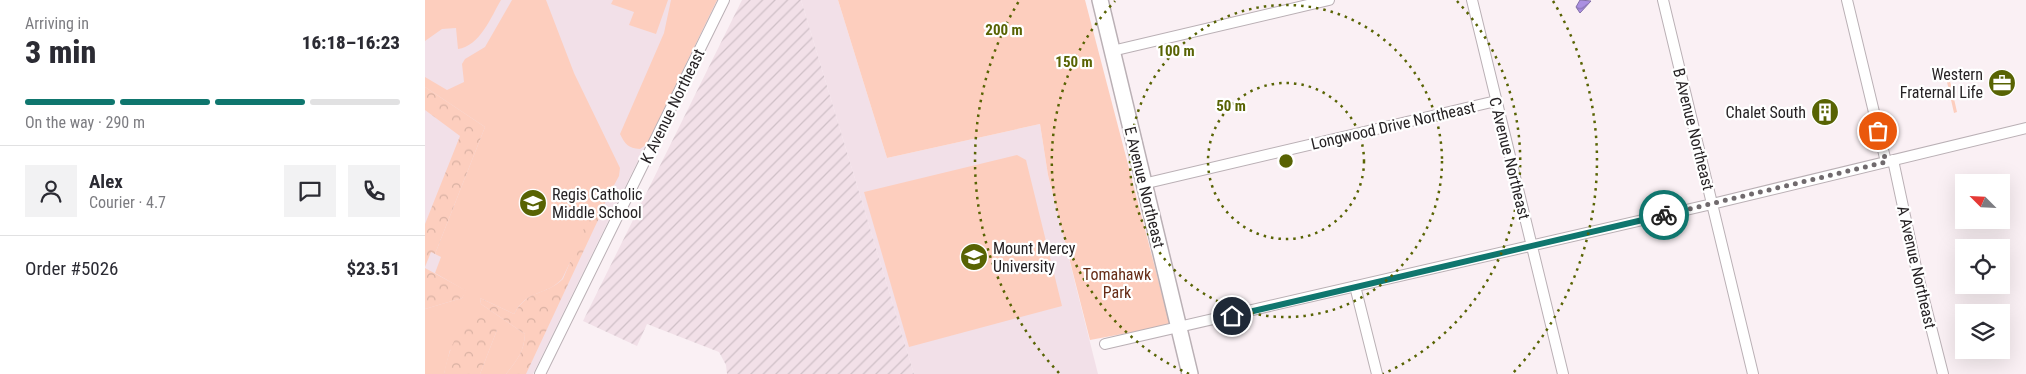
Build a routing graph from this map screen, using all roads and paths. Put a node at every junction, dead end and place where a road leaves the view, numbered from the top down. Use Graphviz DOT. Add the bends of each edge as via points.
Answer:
graph roads {
  1 [pos="724,0"];
  2 [pos="1100,0"];
  3 [pos="1329,0"];
  4 [pos="1472,0"];
  5 [pos="1663,0"];
  6 [pos="1847,0"];
  7 [pos="1112,51"];
  8 [pos="1496,101"];
  9 [pos="2026,128"];
  10 [pos="1889,161"];
  11 [pos="1143,184"];
  12 [pos="1712,204"];
  13 [pos="1532,244"];
  14 [pos="1355,286"];
  15 [pos="1179,327"];
  16 [pos="1105,344"];
  17 [pos="540,374"];
  18 [pos="1190,374"];
  19 [pos="1377,374"];
  20 [pos="1563,374"];
  21 [pos="1753,374"];
  22 [pos="1943,374"];
  1 -- 17 [label="street, K Avenue Northeast"];
  2 -- 7 [label="street, E Avenue Northeast"];
  3 -- 7 [label="street"];
  4 -- 8 [label="street, C Avenue Northeast"];
  5 -- 12 [label="street, B Avenue Northeast"];
  6 -- 10 [label="street, A Avenue Northeast"];
  7 -- 11 [label="street, E Avenue Northeast"];
  8 -- 11 [label="street, Longwood Drive Northeast"];
  8 -- 13 [label="street, C Avenue Northeast"];
  9 -- 10 [label="street"];
  10 -- 12 [label="street"];
  10 -- 22 [label="street, A Avenue Northeast"];
  11 -- 15 [label="street, E Avenue Northeast"];
  12 -- 13 [label="street"];
  12 -- 21 [label="street, B Avenue Northeast"];
  13 -- 14 [label="street"];
  13 -- 20 [label="street, C Avenue Northeast"];
  14 -- 15 [label="street"];
  14 -- 19 [label="street"];
  15 -- 16 [label="street"];
  15 -- 18 [label="street, E Avenue Northeast"];
}
